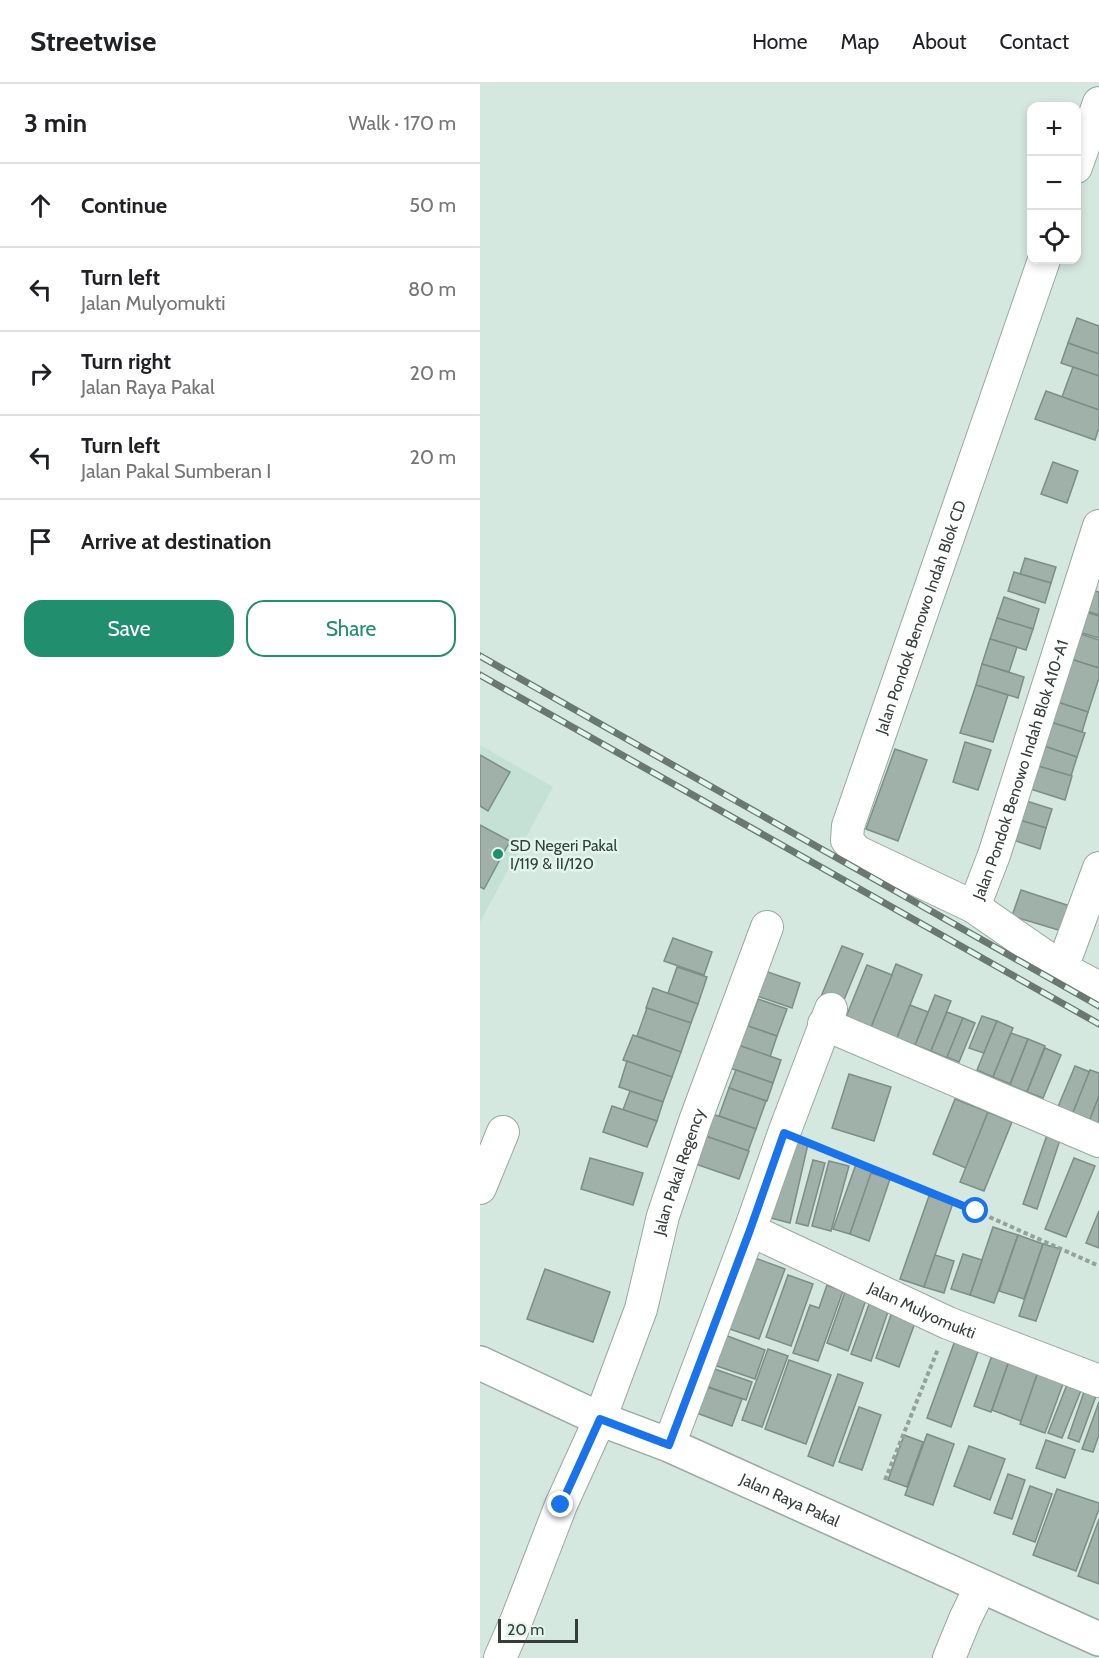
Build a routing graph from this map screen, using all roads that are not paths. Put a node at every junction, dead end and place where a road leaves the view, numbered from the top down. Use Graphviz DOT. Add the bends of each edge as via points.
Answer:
graph roads {
  1 [pos="1099,103"];
  2 [pos="1081,156"];
  3 [pos="1043,264"];
  4 [pos="1098,528"];
  5 [pos="1099,868"];
  6 [pos="974,906"];
  7 [pos="767,927"];
  8 [pos="1062,968"];
  9 [pos="1099,988"];
  10 [pos="503,1131"];
  11 [pos="1099,1141"];
  12 [pos="480,1188"];
  13 [pos="750,1230"];
  14 [pos="480,1363"];
  15 [pos="1099,1381"];
  16 [pos="593,1433"];
  17 [pos="669,1445"];
  18 [pos="981,1586"];
  19 [pos="1099,1639"];
  20 [pos="956,1641"];
  21 [pos="500,1658"];
  1 -- 2 [label="street"];
  3 -- 6 [label="street, Jalan Pondok Benowo Indah Blok CD" via="848,826 847,840 856,851"];
  4 -- 6 [label="street, Jalan Pondok Benowo Indah Blok A10-A1" via="994,855"];
  5 -- 8 [label="street"];
  6 -- 8 [label="street, Jalan Pondok Benowo Indah Blok A10-A1"];
  7 -- 16 [label="street, Jalan Pakal Regency" via="663,1216 641,1309"];
  8 -- 9 [label="street, Jalan Pondok Benowo Indah Blok A10-A1"];
  10 -- 12 [label="street"];
  11 -- 13 [label="street" via="827,1016"];
  13 -- 15 [label="street, Jalan Mulyomukti" via="948,1323"];
  13 -- 17 [label="street"];
  14 -- 16 [label="main road, Jalan Raya Pakal"];
  16 -- 17 [label="main road, Jalan Raya Pakal"];
  16 -- 21 [label="street, Jalan Pakal Regency"];
  17 -- 18 [label="main road, Jalan Raya Pakal"];
  18 -- 19 [label="main road, Jalan Raya Pakal"];
  18 -- 20 [label="street"];
}
